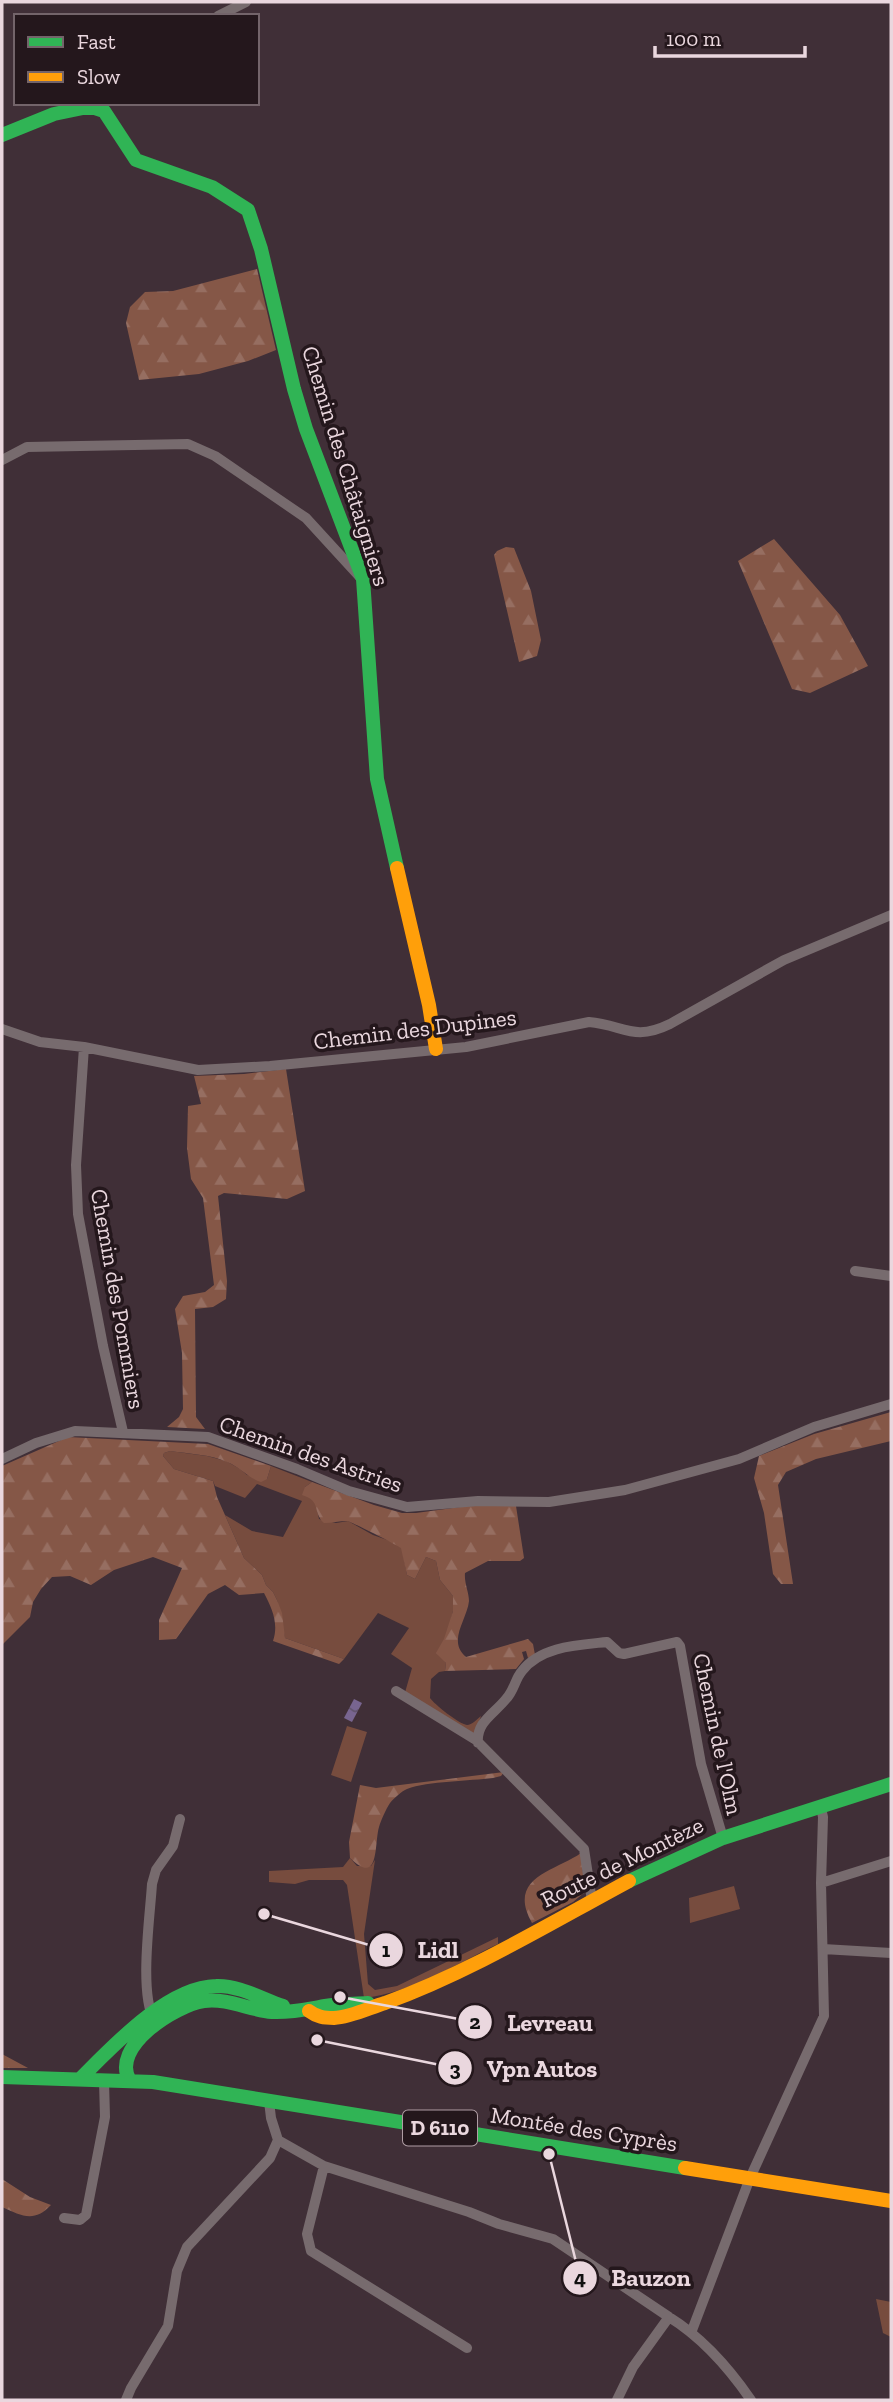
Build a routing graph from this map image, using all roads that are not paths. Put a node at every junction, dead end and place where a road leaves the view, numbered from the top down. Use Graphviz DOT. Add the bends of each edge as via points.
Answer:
graph roads {
  1 [pos="246,2"];
  2 [pos="222,14"];
  3 [pos="100,105"];
  4 [pos="2,135"];
  5 [pos="2,460"];
  6 [pos="363,579"];
  7 [pos="891,915"];
  8 [pos="2,1029"];
  9 [pos="84,1048"];
  10 [pos="436,1049"];
  11 [pos="855,1271"];
  12 [pos="891,1276"];
  13 [pos="891,1404"];
  14 [pos="123,1432"];
  15 [pos="2,1459"];
  16 [pos="396,1691"];
  17 [pos="478,1743"];
  18 [pos="891,1784"];
  19 [pos="821,1808"];
  20 [pos="180,1819"];
  21 [pos="723,1838"];
  22 [pos="891,1861"];
  23 [pos="821,1883"];
  24 [pos="592,1901"];
  25 [pos="823,1949"];
  26 [pos="891,1953"];
  27 [pos="154,2019"];
  28 [pos="2,2077"];
  29 [pos="80,2079"];
  30 [pos="104,2081"];
  31 [pos="130,2081"];
  32 [pos="270,2101"];
  33 [pos="278,2140"];
  34 [pos="324,2166"];
  35 [pos="750,2178"];
  36 [pos="891,2201"];
  37 [pos="64,2218"];
  38 [pos="669,2317"];
  39 [pos="691,2333"];
  40 [pos="467,2348"];
  41 [pos="126,2400"];
  42 [pos="617,2400"];
  43 [pos="751,2400"];
  1 -- 2 [label="street"];
  3 -- 4 [label="street, Chemin des Châtaigniers" via="81,107"];
  3 -- 6 [label="street, Chemin des Châtaigniers" via="136,160 212,187 248,210 306,429"];
  5 -- 6 [label="street" via="27,447 188,444 215,456 306,518"];
  6 -- 10 [label="street, Chemin des Châtaigniers" via="377,779"];
  7 -- 10 [label="street, Chemin des Dupines" via="784,960 658,1030 630,1033 589,1022"];
  8 -- 9 [label="street, Chemin des Dupines" via="40,1042"];
  9 -- 10 [label="street, Chemin des Dupines" via="198,1070"];
  9 -- 14 [label="street, Chemin des Pommiers" via="76,1165 78,1214"];
  11 -- 12 [label="street"];
  13 -- 14 [label="street, Chemin des Astries" via="814,1427 739,1459 625,1490 549,1502 407,1507 349,1491 208,1437"];
  14 -- 15 [label="street, Chemin des Astries" via="75,1431"];
  16 -- 17 [label="street"];
  17 -- 21 [label="street, Chemin de l'Olm" via="486,1719 510,1695 522,1670 539,1656 592,1643 607,1642 624,1654 677,1642 701,1764"];
  17 -- 24 [label="street" via="584,1849"];
  18 -- 19 [label="street, Route de Montèze"];
  19 -- 21 [label="street, Route de Montèze"];
  19 -- 23 [label="street"];
  20 -- 27 [label="street" via="173,1846 152,1884 147,1976"];
  21 -- 24 [label="street, Route de Montèze"];
  22 -- 23 [label="street"];
  23 -- 25 [label="street"];
  24 -- 27 [label="street, Route de Montèze" via="454,1973 383,2003 271,2012 208,2001"];
  25 -- 26 [label="street"];
  25 -- 35 [label="street" via="824,2016"];
  27 -- 29 [label="street, Route de Montèze" via="119,2040"];
  27 -- 31 [label="street, Route de Montèze" via="128,2056 124,2067"];
  28 -- 29 [label="street, Montée des Cyprès / D 6110"];
  29 -- 30 [label="street, Montée des Cyprès / D 6110"];
  30 -- 31 [label="street, Montée des Cyprès / D 6110"];
  30 -- 37 [label="street" via="105,2117 86,2215 80,2220"];
  31 -- 32 [label="street, Montée des Cyprès / D 6110"];
  32 -- 33 [label="street"];
  32 -- 35 [label="street, Montée des Cyprès / D 6110"];
  33 -- 34 [label="street"];
  33 -- 41 [label="street" via="270,2158 187,2247 177,2271 168,2326"];
  34 -- 38 [label="street" via="553,2239"];
  34 -- 40 [label="street" via="307,2234 311,2251"];
  35 -- 36 [label="street, Montée des Cyprès / D 6110"];
  35 -- 39 [label="street"];
  38 -- 39 [label="street"];
  38 -- 42 [label="street" via="633,2367"];
  39 -- 43 [label="street" via="731,2371"];
}
